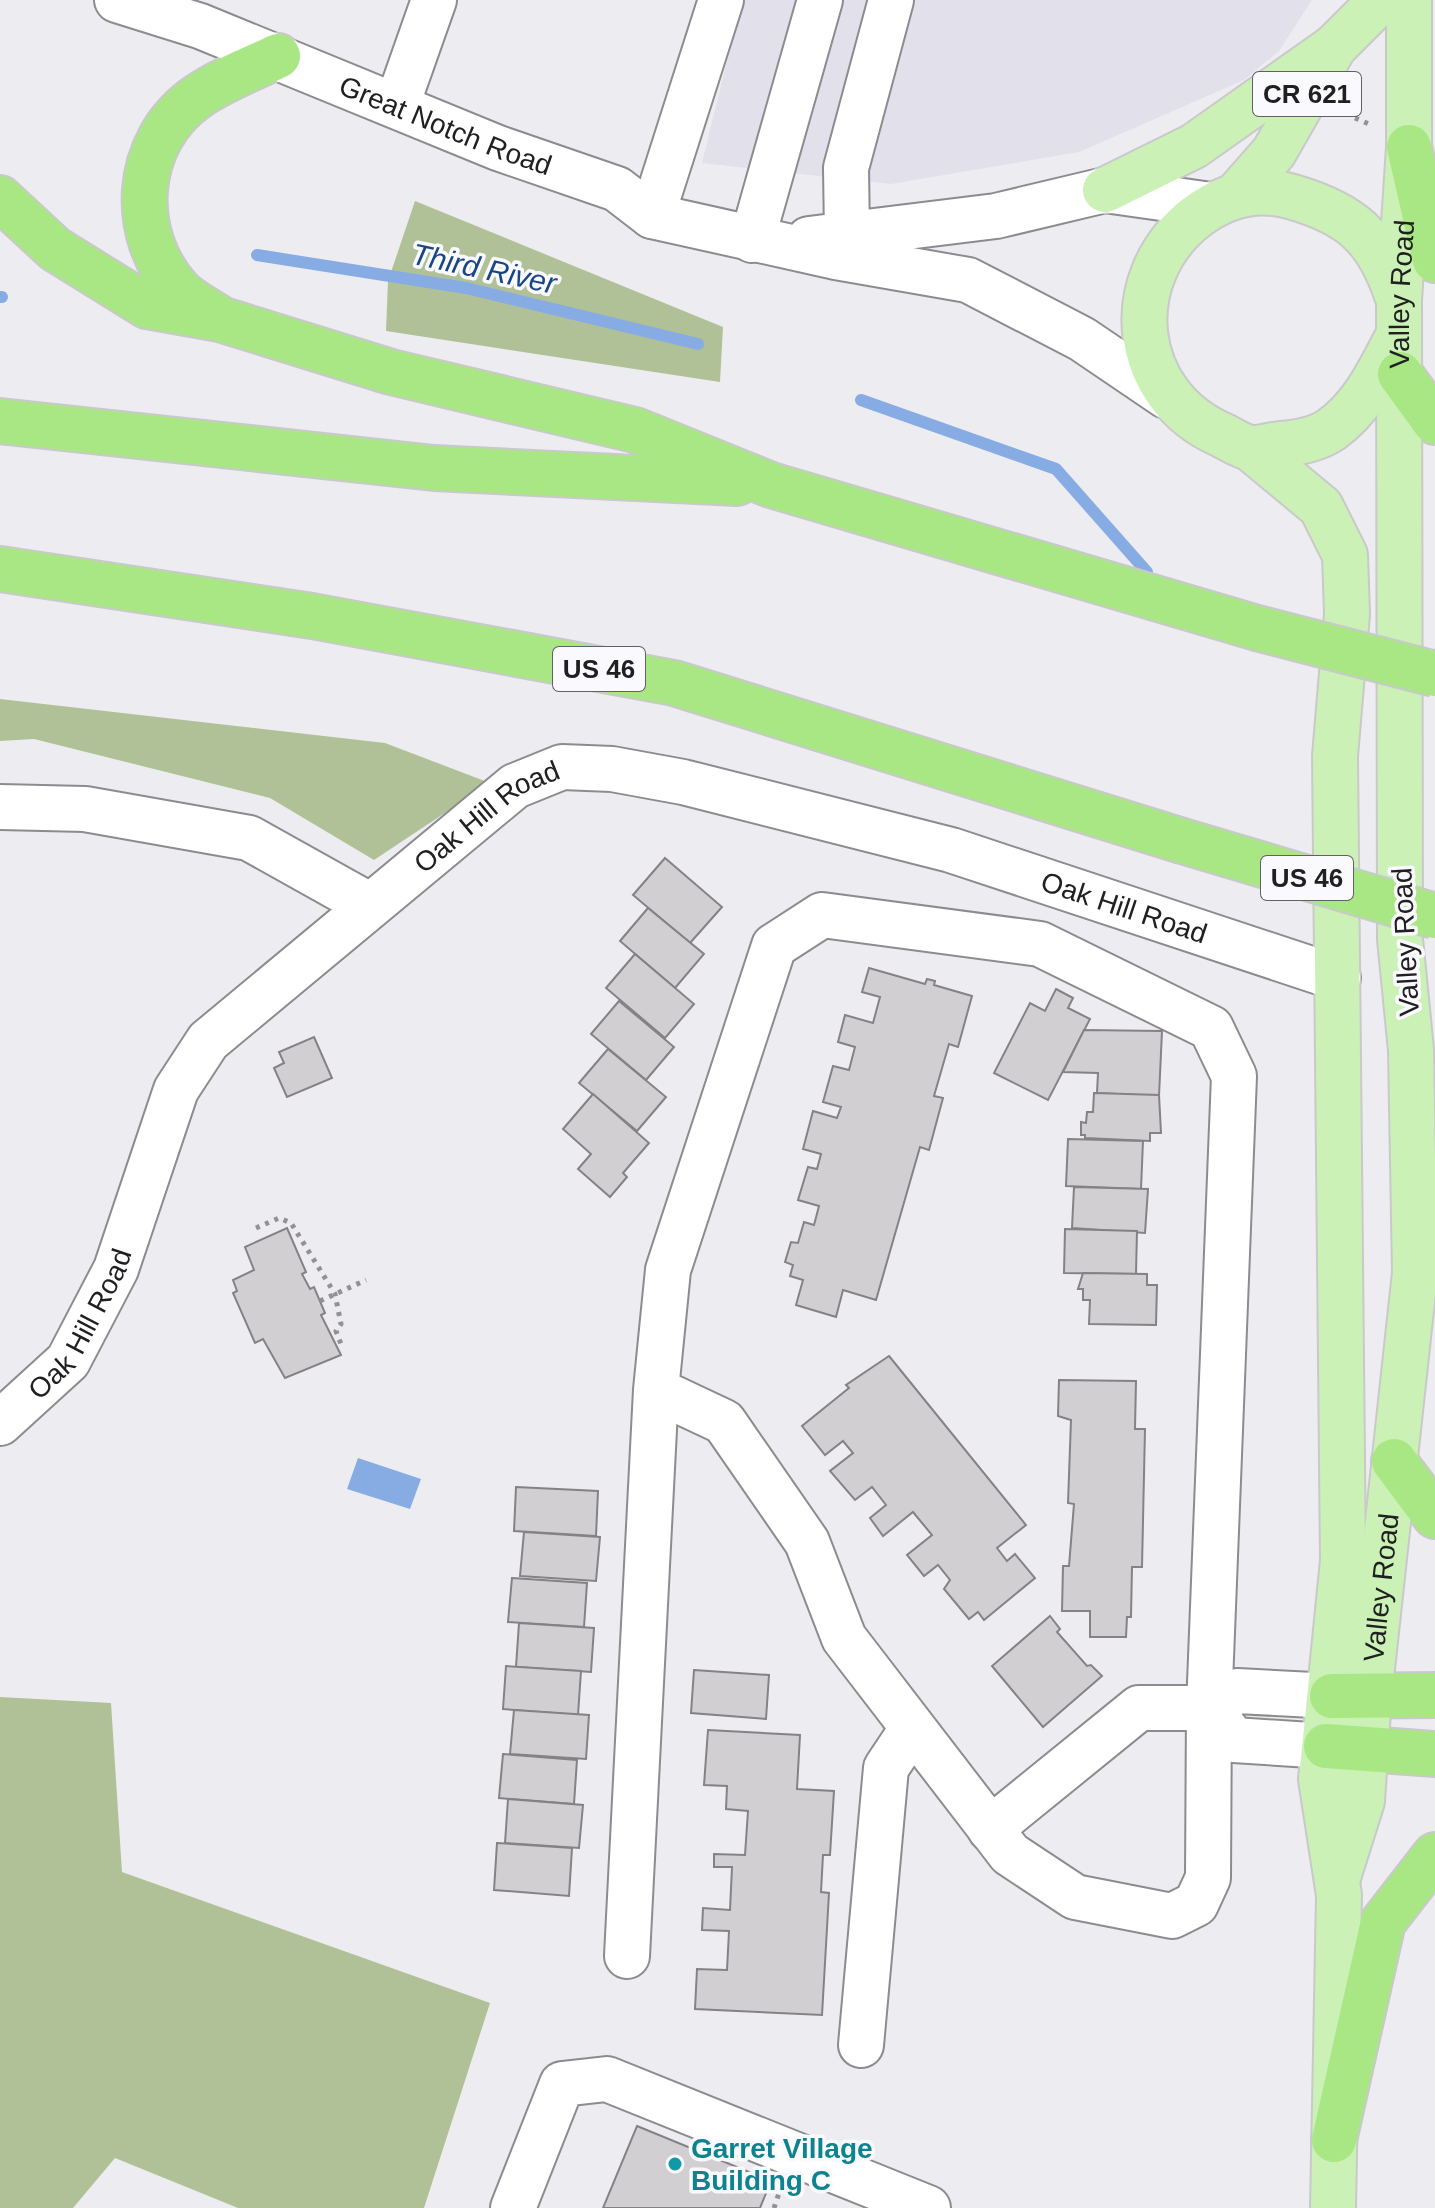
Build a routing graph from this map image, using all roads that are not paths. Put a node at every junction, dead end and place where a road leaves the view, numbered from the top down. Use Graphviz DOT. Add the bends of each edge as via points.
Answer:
graph roads {
  1 [pos="117,0"];
  2 [pos="434,0"];
  3 [pos="721,0"];
  4 [pos="820,0"];
  5 [pos="891,0"];
  6 [pos="1381,0"];
  7 [pos="1409,0"];
  8 [pos="1334,47"];
  9 [pos="278,56"];
  10 [pos="397,105"];
  11 [pos="1409,147"];
  12 [pos="1105,190"];
  13 [pos="0,198"];
  14 [pos="1224,199"];
  15 [pos="652,216"];
  16 [pos="847,234"];
  17 [pos="764,242"];
  18 [pos="1435,260"];
  19 [pos="220,319"];
  20 [pos="1399,336"];
  21 [pos="1166,396"];
  22 [pos="0,421"];
  23 [pos="1435,422"];
  24 [pos="1250,448"];
  25 [pos="771,485"];
  26 [pos="0,569"];
  27 [pos="1435,674"];
  28 [pos="0,807"];
  29 [pos="369,905"];
  30 [pos="1435,916"];
  31 [pos="1338,978"];
  32 [pos="656,1390"];
  33 [pos="0,1423"];
  34 [pos="1394,1461"];
  35 [pos="1435,1516"];
  36 [pos="1435,1695"];
  37 [pos="1350,1696"];
  38 [pos="1209,1708"];
  39 [pos="912,1729"];
  40 [pos="1345,1747"];
  41 [pos="1435,1754"];
  42 [pos="990,1829"];
  43 [pos="1435,1855"];
  44 [pos="627,1956"];
  45 [pos="861,2045"];
  46 [pos="1334,2140"];
  47 [pos="513,2208"];
  48 [pos="928,2208"];
  49 [pos="1333,2208"];
  1 -- 9 [label="street, Great Notch Road"];
  2 -- 10 [label="street"];
  3 -- 15 [label="street"];
  4 -- 17 [label="street"];
  5 -- 16 [label="street" via="846,168"];
  6 -- 8 [label="main road, CR 621"];
  7 -- 11 [label="main road, Valley Road"];
  8 -- 12 [label="main road" via="1194,146"];
  8 -- 14 [label="main road, CR 621" via="1274,152"];
  9 -- 10 [label="street, Great Notch Road"];
  9 -- 19 [label="highway" via="219,84 177,114 150,158 144,185 143,212 160,264 181,292"];
  10 -- 15 [label="street, Great Notch Road" via="498,148 617,189"];
  11 -- 18 [label="highway"];
  11 -- 20 [label="main road, Valley Road"];
  12 -- 14 [label="street, Great Notch Road"];
  12 -- 16 [label="street, Great Notch Road" via="996,216"];
  13 -- 19 [label="highway" via="55,249 147,306"];
  14 -- 20 [label="main road" via="1279,193 1343,215 1386,263"];
  14 -- 21 [label="main road" via="1181,229 1149,292 1143,326"];
  15 -- 17 [label="street, Great Notch Road"];
  16 -- 17 [label="street, Great Notch Road"];
  17 -- 21 [label="street, Great Notch Road" via="968,280 1082,339"];
  19 -- 25 [label="highway" via="391,372 635,430"];
  20 -- 23 [label="highway"];
  20 -- 24 [label="main road" via="1362,400 1330,431 1296,443"];
  20 -- 34 [label="main road, Valley Road" via="1400,939 1411,1050 1415,1273"];
  21 -- 24 [label="main road" via="1204,427"];
  22 -- 25 [label="highway" via="434,468"];
  24 -- 31 [label="main road, Valley Road" via="1321,507 1345,555 1347,614 1335,756"];
  25 -- 27 [label="highway, bridge" via="1257,628"];
  26 -- 30 [label="highway, US 46, bridge" via="312,616 674,683"];
  28 -- 29 [label="street" via="85,809 249,838"];
  29 -- 31 [label="street, Oak Hill Road" via="515,786 562,767 612,769 951,850"];
  29 -- 33 [label="street, Oak Hill Road" via="208,1041 176,1090 116,1269 68,1361"];
  31 -- 37 [label="main road, Valley Road" via="1343,1561"];
  32 -- 38 [label="street" via="668,1270 774,946 822,915 1040,944 1211,1028 1234,1076"];
  32 -- 39 [label="street" via="724,1422 807,1542 844,1638"];
  32 -- 44 [label="street"];
  34 -- 35 [label="highway"];
  34 -- 37 [label="main road, Valley Road"];
  36 -- 37 [label="highway"];
  37 -- 38 [label="street" via="1237,1691"];
  37 -- 40 [label="main road, Valley Road"];
  38 -- 40 [label="street" via="1234,1740"];
  38 -- 42 [label="street" via="1139,1708"];
  38 -- 42 [label="street" via="1208,1878 1196,1904 1172,1916 1075,1897 1010,1854"];
  39 -- 42 [label="street"];
  39 -- 45 [label="street" via="886,1768"];
  40 -- 41 [label="highway"];
  40 -- 46 [label="main road, Valley Road" via="1362,1801 1338,1877"];
  43 -- 46 [label="highway" via="1383,1922"];
  46 -- 49 [label="main road, Valley Road"];
  47 -- 48 [label="street" via="562,2084 607,2079"];
}
